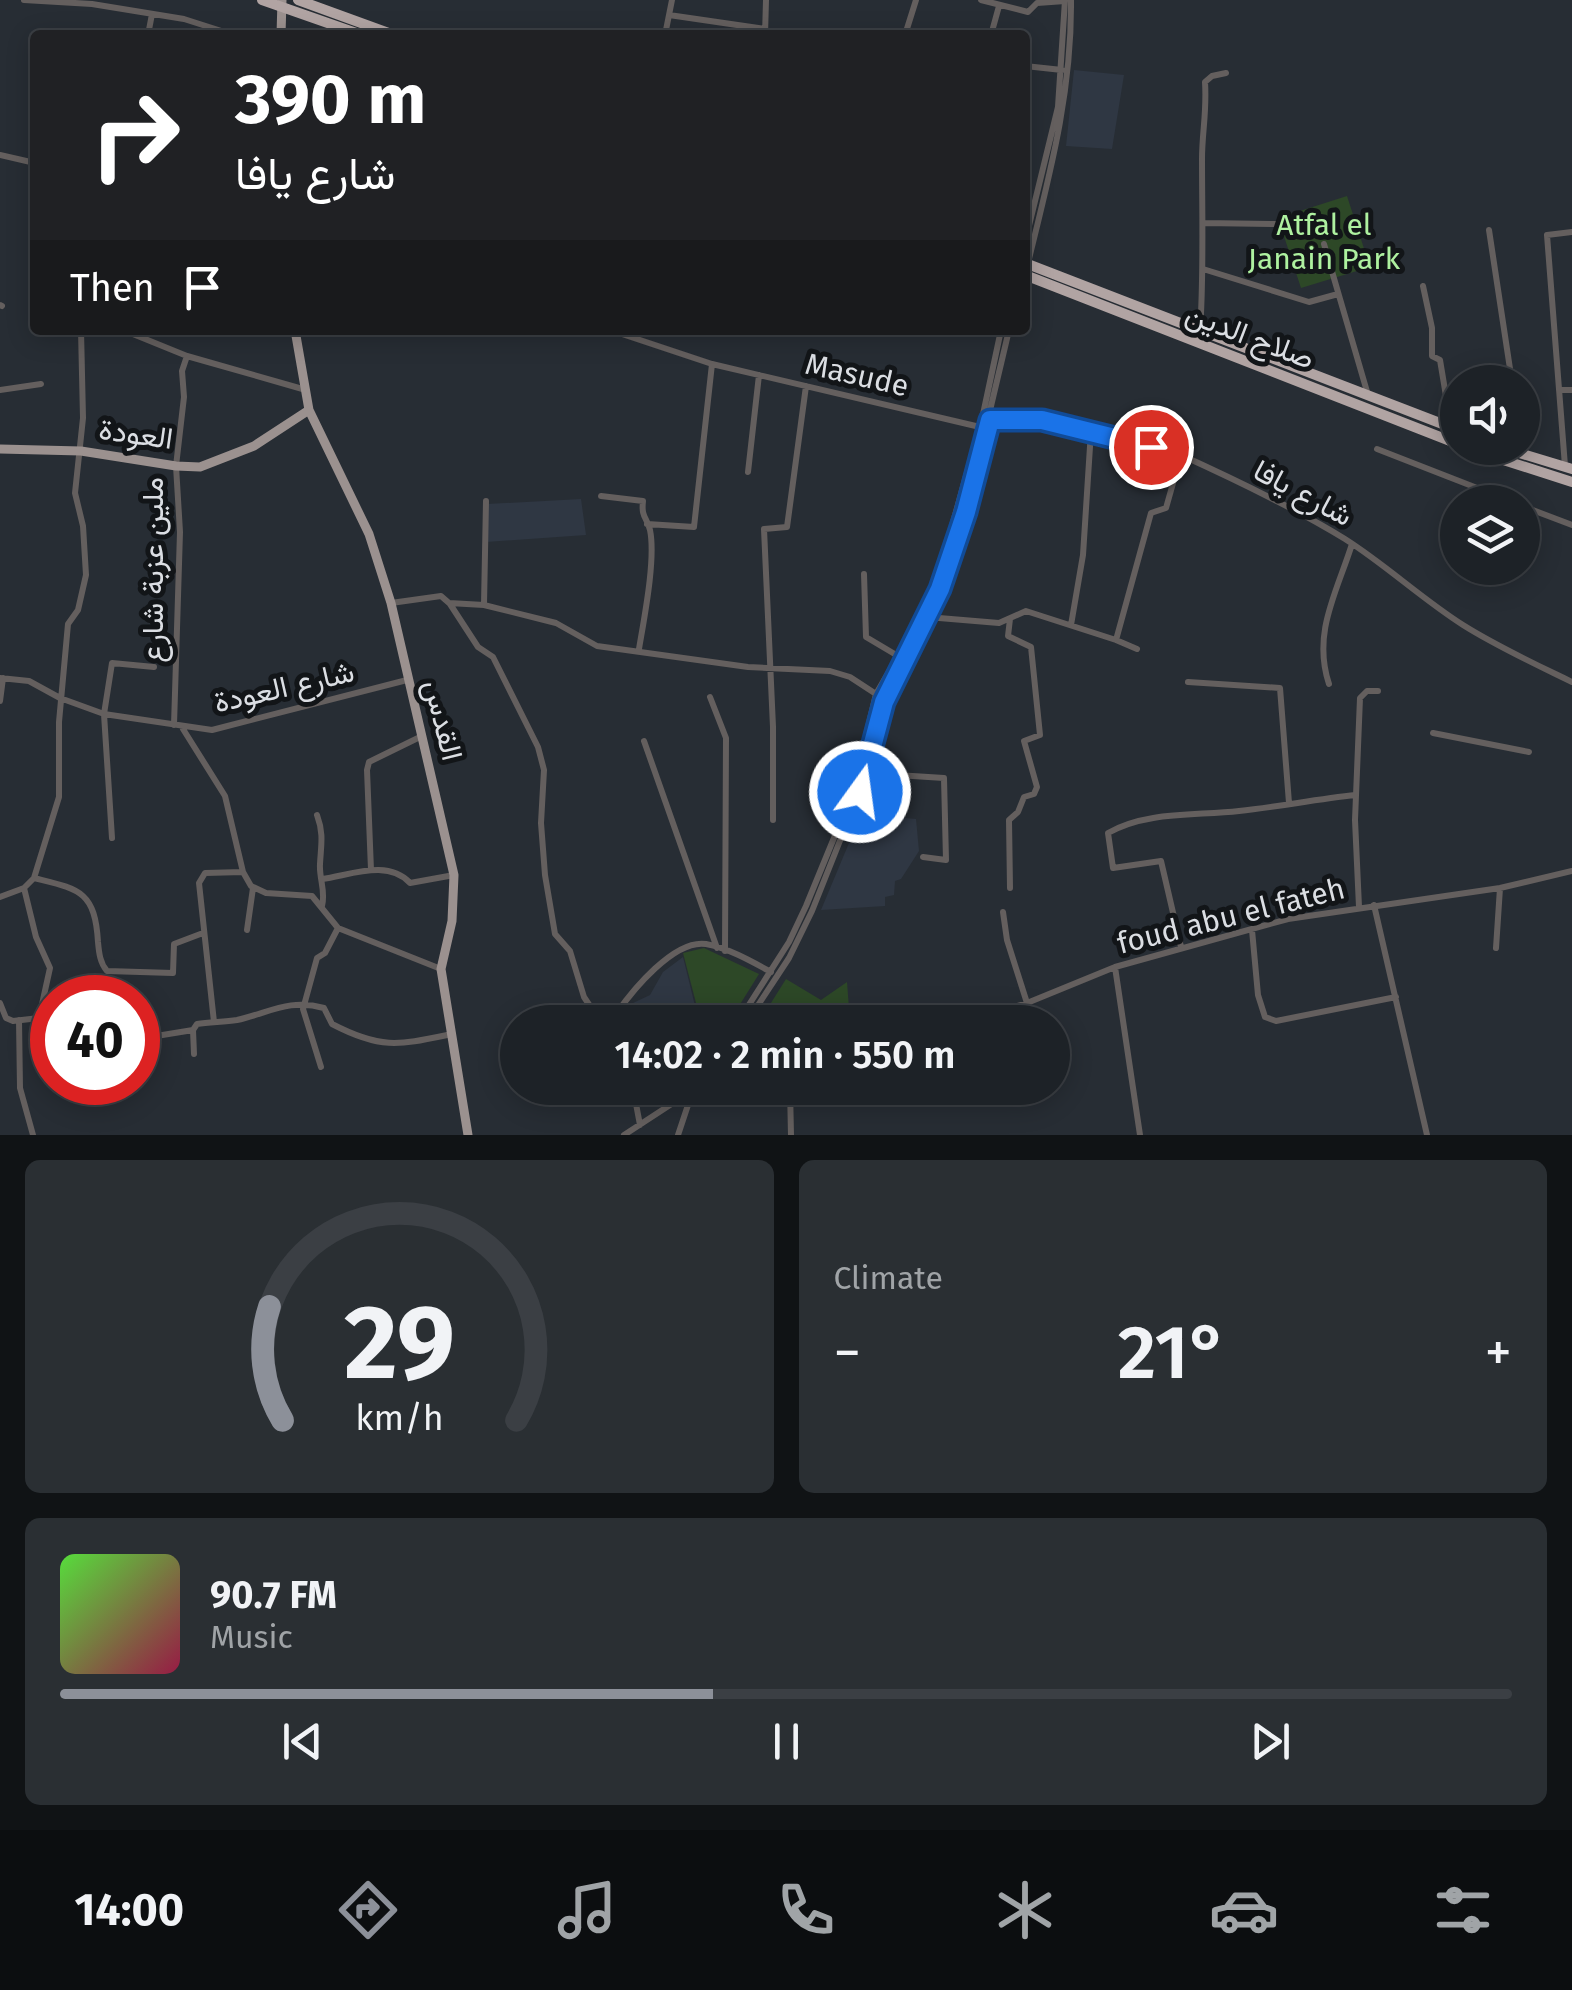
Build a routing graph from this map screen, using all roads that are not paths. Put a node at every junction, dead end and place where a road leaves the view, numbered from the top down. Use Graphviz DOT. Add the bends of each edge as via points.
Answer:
graph roads {
  1 [pos="24,0"];
  2 [pos="262,0"];
  3 [pos="298,0"];
  4 [pos="672,0"];
  5 [pos="766,0"];
  6 [pos="916,0"];
  7 [pos="982,0"];
  8 [pos="1067,0"];
  9 [pos="282,3"];
  10 [pos="999,6"];
  11 [pos="152,14"];
  12 [pos="669,15"];
  13 [pos="149,30"];
  14 [pos="218,30"];
  15 [pos="281,30"];
  16 [pos="350,30"];
  17 [pos="380,30"];
  18 [pos="666,30"];
  19 [pos="754,30"];
  20 [pos="765,30"];
  21 [pos="907,30"];
  22 [pos="992,30"];
  23 [pos="1030,67"];
  24 [pos="1062,70"];
  25 [pos="1226,74"];
  26 [pos="0,156"];
  27 [pos="30,162"];
  28 [pos="1030,222"];
  29 [pos="1203,223"];
  30 [pos="1279,224"];
  31 [pos="1489,230"];
  32 [pos="1572,232"];
  33 [pos="1324,244"];
  34 [pos="1030,253"];
  35 [pos="1203,269"];
  36 [pos="1030,270"];
  37 [pos="1030,271"];
  38 [pos="1422,286"];
  39 [pos="1338,294"];
  40 [pos="1200,332"];
  41 [pos="81,335"];
  42 [pos="134,335"];
  43 [pos="297,335"];
  44 [pos="625,335"];
  45 [pos="1000,335"];
  46 [pos="1009,335"];
  47 [pos="187,356"];
  48 [pos="712,364"];
  49 [pos="1441,365"];
  50 [pos="1509,365"];
  51 [pos="760,375"];
  52 [pos="41,384"];
  53 [pos="806,386"];
  54 [pos="0,390"];
  55 [pos="307,390"];
  56 [pos="1559,390"];
  57 [pos="1572,390"];
  58 [pos="1368,396"];
  59 [pos="310,410"];
  60 [pos="984,422"];
  61 [pos="1417,422"];
  62 [pos="1440,426"];
  63 [pos="1091,431"];
  64 [pos="1440,434"];
  65 [pos="0,449"];
  66 [pos="1377,449"];
  67 [pos="81,451"];
  68 [pos="1180,455"];
  69 [pos="1540,458"];
  70 [pos="1519,465"];
  71 [pos="176,466"];
  72 [pos="1568,468"];
  73 [pos="748,472"];
  74 [pos="1572,482"];
  75 [pos="1469,485"];
  76 [pos="601,496"];
  77 [pos="486,502"];
  78 [pos="1540,513"];
  79 [pos="647,524"];
  80 [pos="1572,526"];
  81 [pos="1352,544"];
  82 [pos="864,574"];
  83 [pos="391,602"];
  84 [pos="449,603"];
  85 [pos="484,604"];
  86 [pos="924,616"];
  87 [pos="1010,618"];
  88 [pos="1072,624"];
  89 [pos="1116,640"];
  90 [pos="639,649"];
  91 [pos="1137,649"];
  92 [pos="898,656"];
  93 [pos="154,667"];
  94 [pos="769,668"];
  95 [pos="1,678"];
  96 [pos="406,680"];
  97 [pos="1188,682"];
  98 [pos="1572,682"];
  99 [pos="1329,684"];
  100 [pos="1378,691"];
  101 [pos="876,694"];
  102 [pos="60,698"];
  103 [pos="710,698"];
  104 [pos="0,700"];
  105 [pos="104,714"];
  106 [pos="178,726"];
  107 [pos="1434,734"];
  108 [pos="422,736"];
  109 [pos="644,741"];
  110 [pos="1529,752"];
  111 [pos="862,772"];
  112 [pos="1356,795"];
  113 [pos="1288,803"];
  114 [pos="316,815"];
  115 [pos="772,820"];
  116 [pos="112,838"];
  117 [pos="923,857"];
  118 [pos="371,870"];
  119 [pos="1572,871"];
  120 [pos="243,872"];
  121 [pos="454,875"];
  122 [pos="34,878"];
  123 [pos="322,880"];
  124 [pos="253,887"];
  125 [pos="24,888"];
  126 [pos="1010,888"];
  127 [pos="1500,888"];
  128 [pos="1,893"];
  129 [pos="1374,905"];
  130 [pos="322,907"];
  131 [pos="1359,908"];
  132 [pos="1003,912"];
  133 [pos="338,928"];
  134 [pos="247,930"];
  135 [pos="1252,930"];
  136 [pos="203,933"];
  137 [pos="1180,947"];
  138 [pos="1496,948"];
  139 [pos="721,949"];
  140 [pos="1116,966"];
  141 [pos="441,969"];
  142 [pos="771,972"];
  143 [pos="48,975"];
  144 [pos="1396,997"];
  145 [pos="0,1003"];
  146 [pos="1027,1003"];
  147 [pos="306,1004"];
  148 [pos="589,1005"];
  149 [pos="623,1005"];
  150 [pos="749,1005"];
  151 [pos="758,1005"];
  152 [pos="1021,1005"];
  153 [pos="30,1019"];
  154 [pos="20,1020"];
  155 [pos="214,1022"];
  156 [pos="192,1030"];
  157 [pos="452,1034"];
  158 [pos="160,1036"];
  159 [pos="194,1054"];
  160 [pos="321,1067"];
  161 [pos="636,1105"];
  162 [pos="671,1105"];
  163 [pos="687,1105"];
  164 [pos="790,1105"];
  165 [pos="640,1125"];
  166 [pos="33,1135"];
  167 [pos="468,1135"];
  168 [pos="624,1135"];
  169 [pos="678,1135"];
  170 [pos="791,1135"];
  171 [pos="1140,1135"];
  172 [pos="1427,1135"];
  1 -- 11 [label="street"];
  2 -- 9 [label="highway"];
  3 -- 17 [label="highway"];
  4 -- 12 [label="street"];
  5 -- 20 [label="street"];
  6 -- 21 [label="street"];
  7 -- 10 [label="street"];
  8 -- 10 [label="street" via="1028,12"];
  8 -- 24 [label="street"];
  8 -- 34 [label="street" via="1064,116"];
  9 -- 15 [label="main road"];
  9 -- 16 [label="highway"];
  10 -- 22 [label="street"];
  11 -- 13 [label="street"];
  11 -- 14 [label="street"];
  12 -- 18 [label="street"];
  12 -- 19 [label="street"];
  23 -- 24 [label="street"];
  24 -- 28 [label="street"];
  25 -- 29 [label="street" via="1205,82"];
  26 -- 27 [label="street"];
  29 -- 30 [label="street"];
  29 -- 35 [label="street"];
  31 -- 50 [label="street"];
  32 -- 56 [label="street" via="1547,235"];
  33 -- 39 [label="street"];
  35 -- 39 [label="street" via="1308,302"];
  35 -- 40 [label="street"];
  36 -- 40 [label="highway, صلاح الدين"];
  37 -- 61 [label="highway, صلاح الدين"];
  38 -- 49 [label="street" via="1432,356"];
  39 -- 58 [label="street"];
  40 -- 58 [label="highway, صلاح الدين"];
  41 -- 67 [label="street"];
  42 -- 47 [label="street"];
  43 -- 55 [label="main road, القدس"];
  44 -- 48 [label="street, Masude"];
  45 -- 60 [label="street"];
  46 -- 60 [label="street"];
  47 -- 55 [label="street"];
  47 -- 71 [label="street, ملين عزبة شارع"];
  48 -- 51 [label="street, Masude"];
  48 -- 79 [label="street" via="694,527"];
  51 -- 53 [label="street, Masude"];
  51 -- 73 [label="street"];
  52 -- 54 [label="street"];
  53 -- 60 [label="street, Masude"];
  53 -- 94 [label="street" via="787,527 764,530"];
  55 -- 59 [label="main road, القدس"];
  56 -- 57 [label="street"];
  56 -- 72 [label="street"];
  58 -- 61 [label="highway, صلاح الدين"];
  59 -- 71 [label="main road, العودة" via="254,446 200,466"];
  59 -- 83 [label="main road, القدس" via="369,534"];
  60 -- 63 [label="street, شارع يافا" via="1042,420"];
  60 -- 86 [label="street"];
  61 -- 62 [label="highway, صلاح الدين"];
  61 -- 64 [label="highway, صلاح الدين"];
  63 -- 68 [label="street, شارع يافا"];
  63 -- 88 [label="street"];
  65 -- 67 [label="main road, العودة"];
  66 -- 75 [label="street"];
  67 -- 71 [label="main road, العودة"];
  67 -- 102 [label="street" via="75,493 86,575 68,624"];
  68 -- 81 [label="street, شارع يافا"];
  68 -- 89 [label="street" via="1166,508 1151,512"];
  69 -- 72 [label="highway"];
  70 -- 74 [label="highway"];
  71 -- 106 [label="street, ملين عزبة شارع"];
  76 -- 79 [label="street" via="643,501"];
  77 -- 85 [label="street"];
  78 -- 80 [label="street"];
  79 -- 90 [label="street" via="648,596"];
  81 -- 98 [label="street, شارع يافا" via="1460,623"];
  81 -- 99 [label="street" via="1324,626 1322,662"];
  82 -- 92 [label="street" via="866,637"];
  83 -- 84 [label="street" via="442,596"];
  83 -- 96 [label="main road, القدس"];
  84 -- 85 [label="street"];
  84 -- 148 [label="street" via="478,647 493,657 538,748 555,934 570,951"];
  85 -- 90 [label="street" via="556,623 597,646"];
  86 -- 87 [label="street" via="999,623"];
  86 -- 92 [label="street"];
  86 -- 111 [label="street" via="884,702"];
  87 -- 88 [label="street" via="1026,611"];
  87 -- 126 [label="street" via="1008,636 1032,647 1040,724 1040,735 1024,741 1037,787 1009,820"];
  88 -- 89 [label="street"];
  89 -- 91 [label="street"];
  90 -- 94 [label="street"];
  92 -- 101 [label="street"];
  93 -- 105 [label="street" via="112,663"];
  94 -- 101 [label="street" via="830,671"];
  94 -- 115 [label="street"];
  95 -- 102 [label="street, شارع العودة" via="29,681"];
  95 -- 104 [label="street"];
  96 -- 106 [label="street, شارع العودة" via="212,730"];
  96 -- 108 [label="main road, القدس"];
  97 -- 113 [label="street" via="1280,688"];
  100 -- 112 [label="street" via="1360,698"];
  101 -- 111 [label="street"];
  102 -- 105 [label="street, شارع العودة"];
  102 -- 122 [label="street" via="60,797"];
  103 -- 139 [label="street" via="726,738"];
  105 -- 106 [label="street, شارع العودة"];
  105 -- 116 [label="street"];
  106 -- 120 [label="street" via="225,796"];
  107 -- 110 [label="street"];
  108 -- 118 [label="street" via="370,762"];
  108 -- 121 [label="main road, القدس"];
  109 -- 139 [label="street"];
  111 -- 117 [label="street" via="944,778 946,860"];
  111 -- 142 [label="street"];
  111 -- 151 [label="street" via="853,810 796,944"];
  112 -- 113 [label="street"];
  112 -- 131 [label="street"];
  113 -- 137 [label="street" via="1152,818 1108,834 1113,868 1161,861"];
  114 -- 123 [label="street" via="324,840"];
  118 -- 121 [label="street" via="400,873 410,883"];
  118 -- 123 [label="street"];
  119 -- 127 [label="street, foud abu el fateh"];
  120 -- 124 [label="street"];
  120 -- 136 [label="street" via="201,876"];
  121 -- 141 [label="main road, القدس"];
  122 -- 125 [label="street"];
  122 -- 136 [label="street" via="68,885 86,898 107,972 173,973 174,944"];
  123 -- 130 [label="street"];
  124 -- 130 [label="street" via="312,896"];
  124 -- 134 [label="street"];
  125 -- 128 [label="street"];
  125 -- 143 [label="street"];
  127 -- 129 [label="street, foud abu el fateh"];
  127 -- 138 [label="street"];
  129 -- 131 [label="street, foud abu el fateh"];
  129 -- 144 [label="street"];
  130 -- 133 [label="street"];
  131 -- 135 [label="street, foud abu el fateh"];
  132 -- 146 [label="street"];
  133 -- 141 [label="street"];
  133 -- 147 [label="street" via="316,958"];
  135 -- 137 [label="street, foud abu el fateh"];
  135 -- 144 [label="street" via="1265,1017 1276,1021"];
  136 -- 155 [label="street"];
  137 -- 140 [label="street, foud abu el fateh"];
  139 -- 142 [label="street"];
  139 -- 149 [label="street" via="703,943 665,959"];
  140 -- 146 [label="street, foud abu el fateh"];
  140 -- 171 [label="street"];
  141 -- 157 [label="main road, القدس"];
  142 -- 150 [label="street"];
  144 -- 172 [label="street"];
  145 -- 154 [label="street" via="6,1018"];
  146 -- 152 [label="street, foud abu el fateh"];
  147 -- 155 [label="street"];
  147 -- 157 [label="street" via="324,1008 332,1024 377,1043"];
  147 -- 160 [label="street" via="304,1019"];
  153 -- 154 [label="street"];
  154 -- 166 [label="street" via="20,1088"];
  155 -- 156 [label="street"];
  156 -- 158 [label="street"];
  156 -- 159 [label="street"];
  157 -- 167 [label="main road, القدس"];
  161 -- 165 [label="street"];
  162 -- 165 [label="street"];
  163 -- 169 [label="street"];
  164 -- 170 [label="street"];
  165 -- 168 [label="street"];
}
